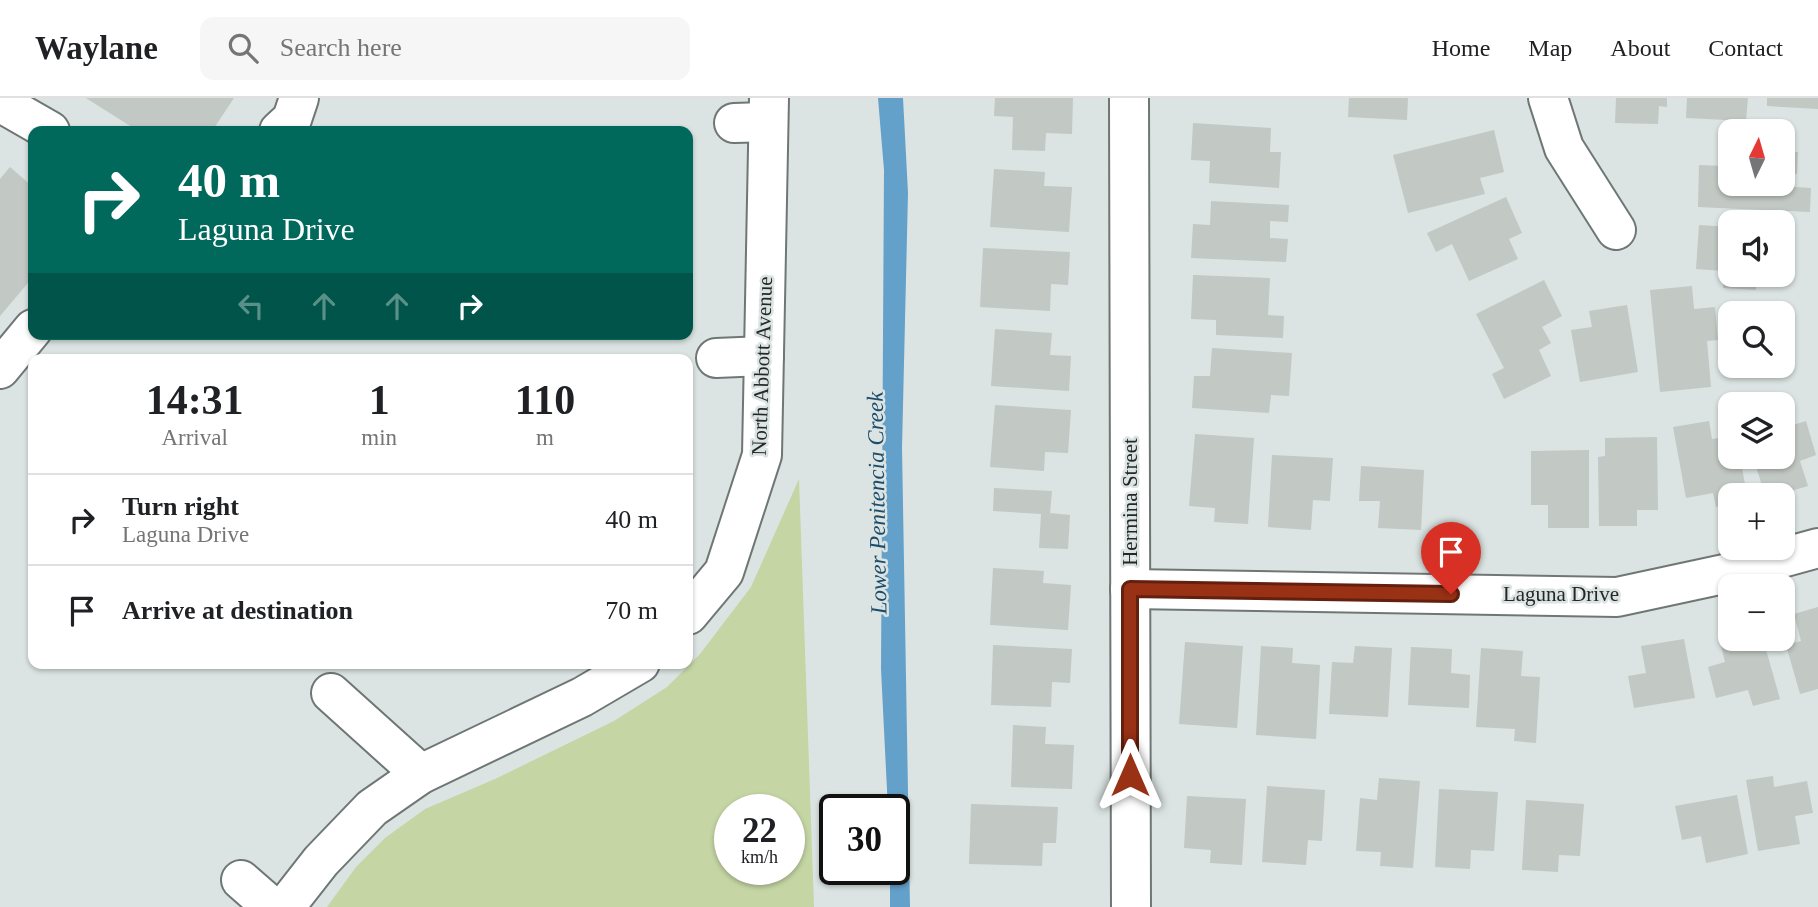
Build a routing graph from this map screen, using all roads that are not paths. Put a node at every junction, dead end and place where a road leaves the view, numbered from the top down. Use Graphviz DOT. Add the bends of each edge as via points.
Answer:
graph roads {
  1 [pos="299,98"];
  2 [pos="1129,98"];
  3 [pos="1548,98"];
  4 [pos="1,104"];
  5 [pos="757,114"];
  6 [pos="41,126"];
  7 [pos="284,126"];
  8 [pos="1616,230"];
  9 [pos="28,335"];
  10 [pos="764,356"];
  11 [pos="716,358"];
  12 [pos="0,369"];
  13 [pos="1818,548"];
  14 [pos="1130,589"];
  15 [pos="693,609"];
  16 [pos="630,669"];
  17 [pos="331,693"];
  18 [pos="421,774"];
  19 [pos="241,880"];
  20 [pos="272,907"];
  21 [pos="285,907"];
  22 [pos="1131,907"];
  1 -- 7 [label="street"];
  2 -- 14 [label="street, Hermina Street"];
  3 -- 8 [label="street" via="1564,148"];
  4 -- 6 [label="street"];
  5 -- 10 [label="street, North Abbott Avenue"];
  9 -- 12 [label="street"];
  10 -- 11 [label="street"];
  10 -- 15 [label="street, North Abbott Avenue" via="762,455 724,572"];
  13 -- 14 [label="street, Laguna Drive" via="1617,597"];
  14 -- 22 [label="street, Hermina Street"];
  16 -- 18 [label="street" via="582,697"];
  17 -- 18 [label="street"];
  18 -- 21 [label="street" via="372,808"];
  19 -- 20 [label="street"];
}
